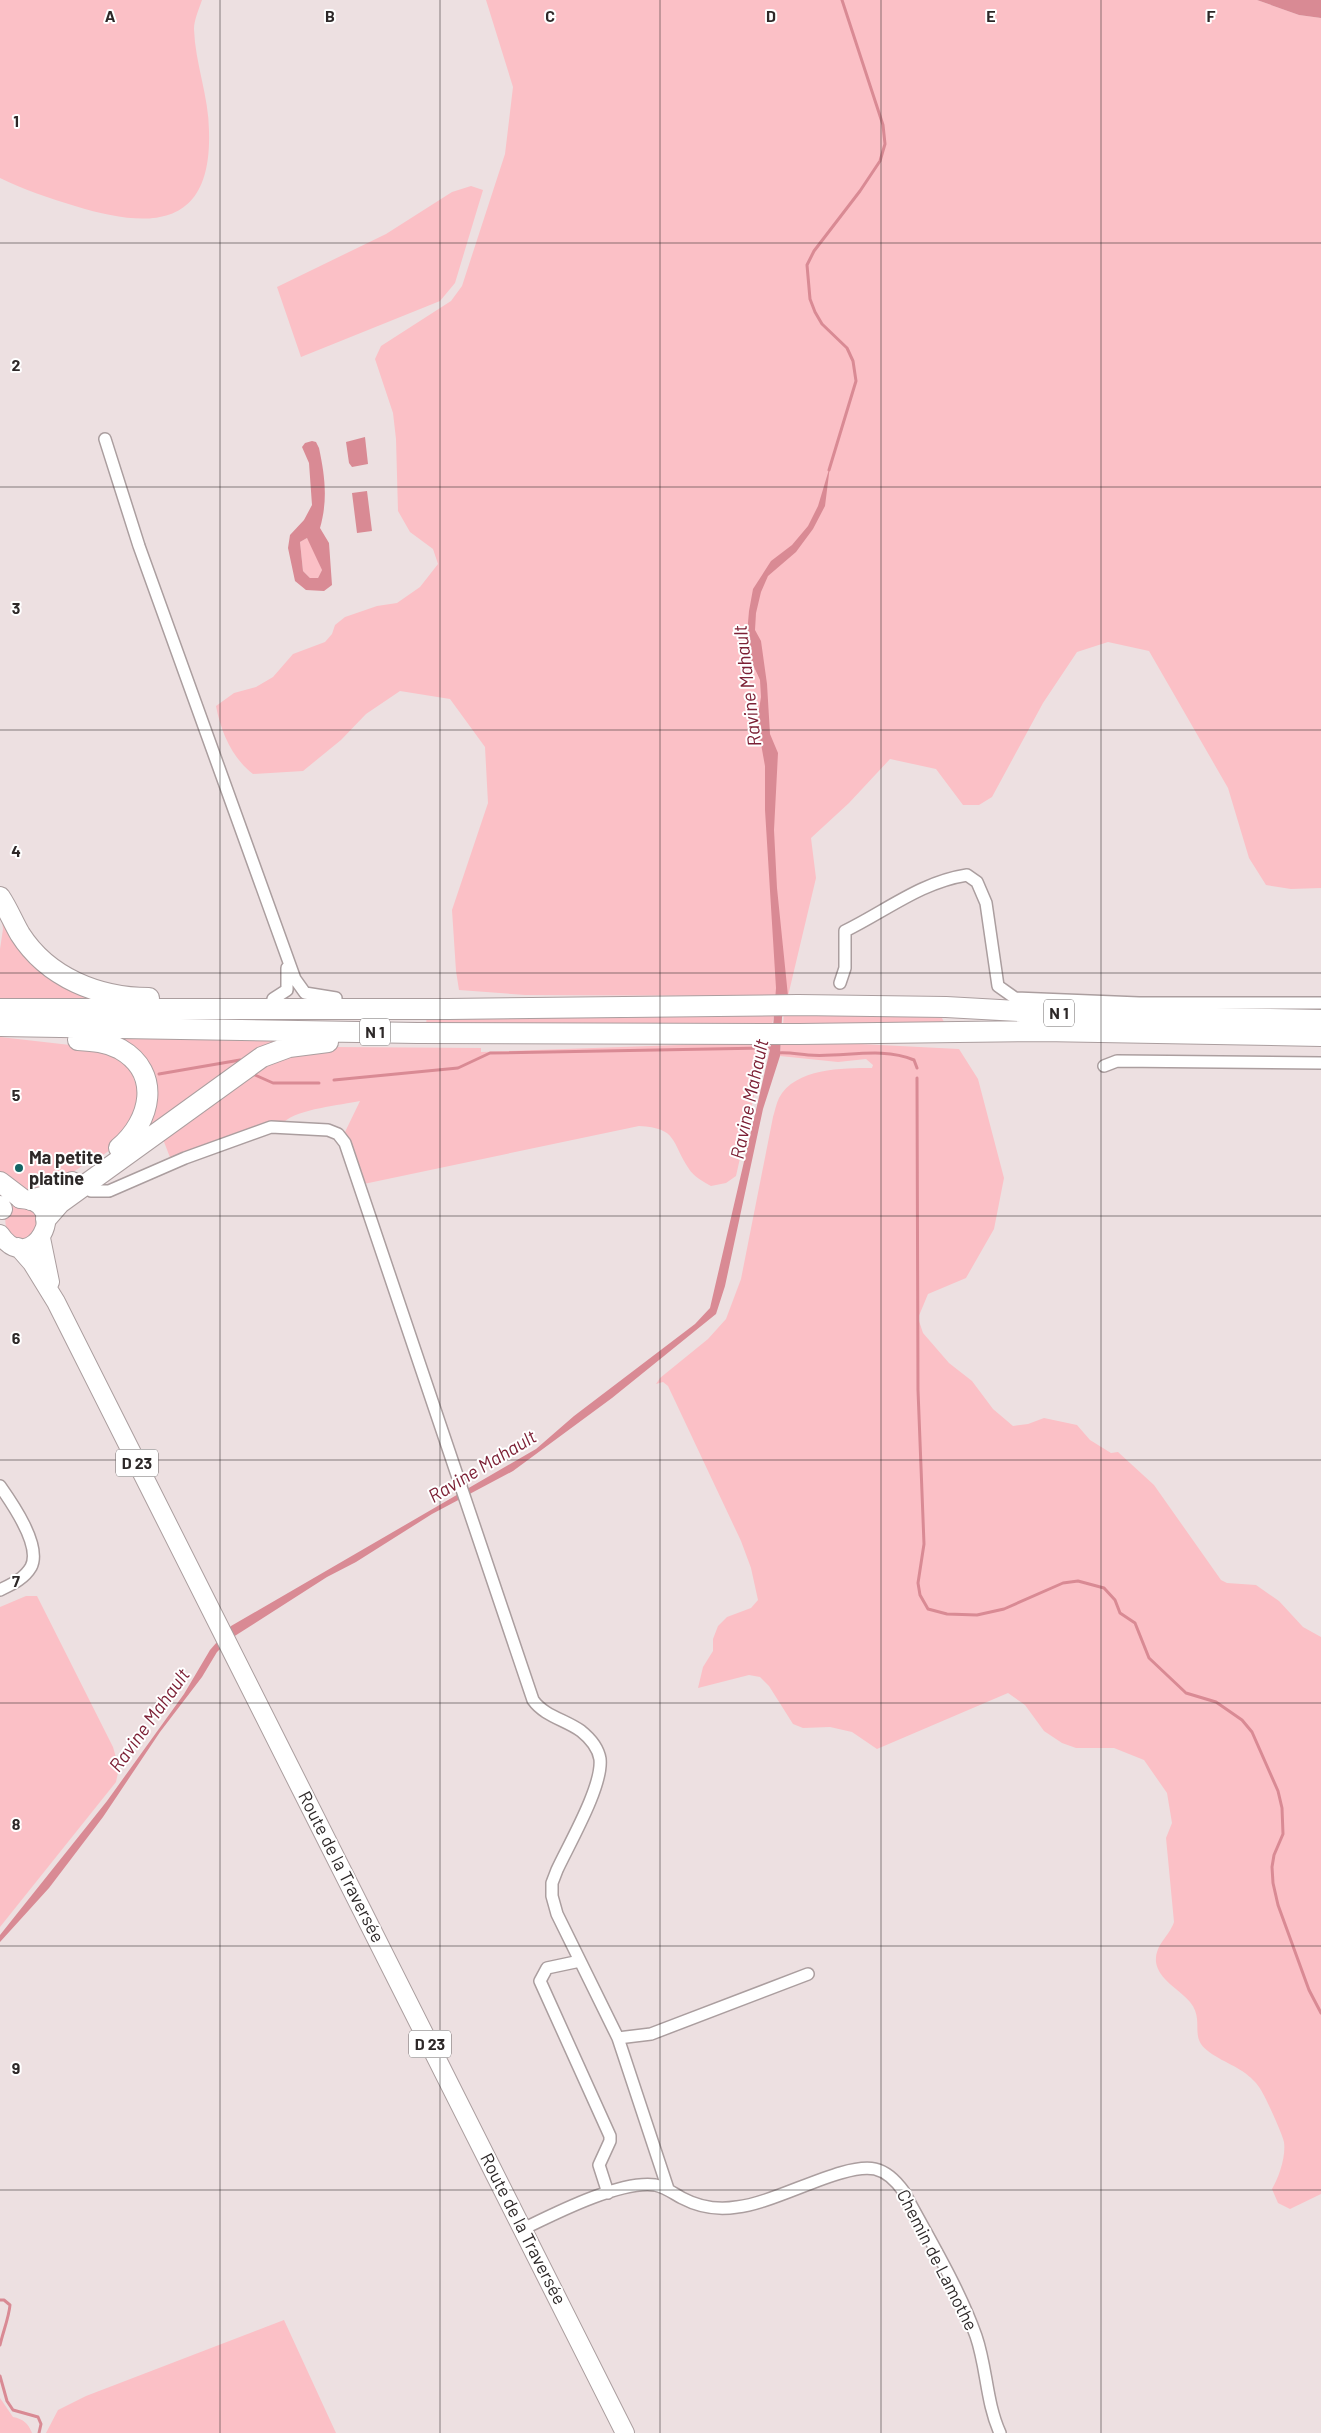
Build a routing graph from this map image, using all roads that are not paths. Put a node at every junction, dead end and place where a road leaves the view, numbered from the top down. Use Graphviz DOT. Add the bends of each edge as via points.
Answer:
graph roads {
  1 [pos="105,440"];
  2 [pos="0,897"];
  3 [pos="282,946"];
  4 [pos="840,983"];
  5 [pos="273,998"];
  6 [pos="336,998"];
  7 [pos="1321,1003"];
  8 [pos="561,1008"];
  9 [pos="0,1009"];
  10 [pos="1321,1020"];
  11 [pos="0,1027"];
  12 [pos="418,1032"];
  13 [pos="1321,1036"];
  14 [pos="1321,1063"];
  15 [pos="1104,1066"];
  16 [pos="0,1182"];
  17 [pos="84,1186"];
  18 [pos="26,1199"];
  19 [pos="0,1209"];
  20 [pos="46,1219"];
  21 [pos="0,1234"];
  22 [pos="41,1238"];
  23 [pos="18,1248"];
  24 [pos="56,1302"];
  25 [pos="0,1486"];
  26 [pos="0,1590"];
  27 [pos="580,1961"];
  28 [pos="808,1974"];
  29 [pos="618,2038"];
  30 [pos="668,2189"];
  31 [pos="608,2193"];
  32 [pos="523,2230"];
  33 [pos="625,2433"];
  34 [pos="1000,2433"];
  1 -- 3 [label="street" via="139,546"];
  2 -- 5 [label="highway" via="33,952 48,966 78,984 130,998"];
  3 -- 5 [label="street" via="288,986 284,993"];
  3 -- 6 [label="street" via="302,990 309,995"];
  4 -- 7 [label="street" via="845,968 846,931 912,892 949,878 968,875 977,882 986,903 998,986 1015,998"];
  5 -- 6 [label="highway"];
  6 -- 8 [label="highway"];
  8 -- 9 [label="highway, N 1"];
  8 -- 10 [label="highway, N 1" via="946,1007 1104,1016"];
  11 -- 12 [label="highway, N 1"];
  11 -- 18 [label="highway" via="111,1045 134,1061 147,1089 148,1102 143,1119 131,1138 58,1190 42,1198"];
  12 -- 13 [label="highway, N 1" via="799,1034 1042,1031"];
  12 -- 17 [label="highway" via="289,1047 270,1053"];
  14 -- 15 [label="street" via="1117,1061"];
  16 -- 18 [label="highway"];
  17 -- 20 [label="highway"];
  17 -- 27 [label="street" via="91,1191 108,1191 185,1158 271,1127 334,1131 347,1148 533,1700 542,1710 580,1730 598,1751 600,1770 595,1788 552,1883 557,1914"];
  18 -- 19 [label="main road" via="10,1201"];
  18 -- 20 [label="main road" via="40,1206"];
  20 -- 22 [label="main road"];
  21 -- 23 [label="main road, Route de la Traversée" via="10,1245"];
  22 -- 23 [label="main road" via="33,1245"];
  22 -- 24 [label="main road, Route de la Traversée / D 23"];
  23 -- 24 [label="main road, Route de la Traversée / D 23" via="32,1263"];
  24 -- 32 [label="main road, Route de la Traversée / D 23"];
  25 -- 26 [label="street" via="24,1524 34,1554 24,1576"];
  27 -- 29 [label="street"];
  27 -- 31 [label="street" via="547,1968 540,1981 610,2136 599,2165"];
  28 -- 29 [label="street" via="650,2034"];
  29 -- 30 [label="street"];
  30 -- 31 [label="street, Chemin de Lamothe" via="644,2184"];
  30 -- 34 [label="street, Chemin de Lamothe" via="684,2199 708,2207 736,2208 765,2202 857,2169 877,2170 891,2177 904,2192 969,2317"];
  31 -- 32 [label="street, Chemin de Lamothe"];
  32 -- 33 [label="main road, Route de la Traversée / D 23"];
}
